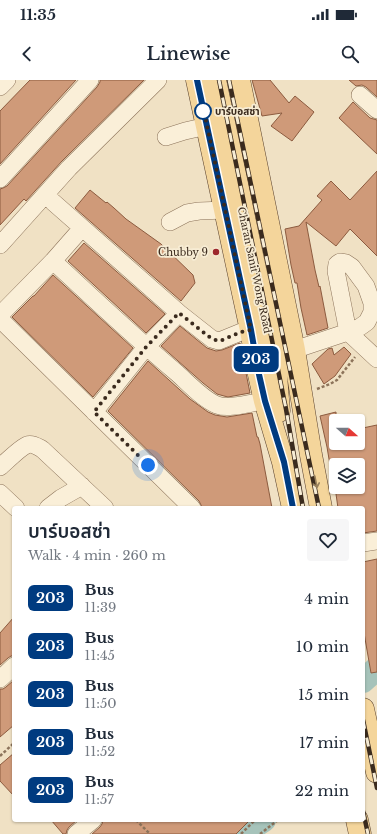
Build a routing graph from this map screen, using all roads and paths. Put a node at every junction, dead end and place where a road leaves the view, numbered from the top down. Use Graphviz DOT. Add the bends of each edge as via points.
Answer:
graph roads {
  1 [pos="7,80"];
  2 [pos="90,80"];
  3 [pos="158,80"];
  4 [pos="197,80"];
  5 [pos="215,80"];
  6 [pos="227,80"];
  7 [pos="239,80"];
  8 [pos="0,87"];
  9 [pos="360,95"];
  10 [pos="377,110"];
  11 [pos="207,126"];
  12 [pos="166,137"];
  13 [pos="0,179"];
  14 [pos="53,202"];
  15 [pos="225,210"];
  16 [pos="170,222"];
  17 [pos="82,228"];
  18 [pos="0,245"];
  19 [pos="52,261"];
  20 [pos="179,313"];
  21 [pos="0,315"];
  22 [pos="0,319"];
  23 [pos="251,330"];
  24 [pos="146,347"];
  25 [pos="364,347"];
  26 [pos="294,350"];
  27 [pos="377,359"];
  28 [pos="301,394"];
  29 [pos="265,401"];
  30 [pos="94,412"];
  31 [pos="311,455"];
  32 [pos="284,462"];
  33 [pos="1,465"];
  34 [pos="82,486"];
  35 [pos="0,493"];
  36 [pos="14,506"];
  37 [pos="51,506"];
  38 [pos="103,506"];
  39 [pos="190,506"];
  40 [pos="293,506"];
  41 [pos="321,506"];
  42 [pos="377,541"];
  43 [pos="365,543"];
  44 [pos="12,668"];
  45 [pos="0,679"];
  46 [pos="365,717"];
  47 [pos="12,745"];
  48 [pos="0,756"];
  49 [pos="377,772"];
  50 [pos="91,822"];
  51 [pos="138,822"];
  52 [pos="253,822"];
  53 [pos="275,822"];
  54 [pos="357,822"];
  55 [pos="76,834"];
  56 [pos="150,834"];
  57 [pos="240,834"];
  58 [pos="260,834"];
  59 [pos="360,834"];
  1 -- 8 [label="street"];
  2 -- 13 [label="street"];
  3 -- 18 [label="street" via="69,168"];
  4 -- 11 [label="main road, Charan Sanit Wong Road"];
  5 -- 32 [label="main road, Charan Sanit Wong Road" via="275,364"];
  6 -- 31 [label="main road, Charan Sanit Wong Road" via="274,305"];
  7 -- 26 [label="main road, Charan Sanit Wong Road"];
  9 -- 10 [label="street"];
  11 -- 12 [label="street"];
  11 -- 15 [label="main road, Charan Sanit Wong Road"];
  14 -- 17 [label="street"];
  15 -- 16 [label="street" via="187,213"];
  15 -- 23 [label="main road, Charan Sanit Wong Road"];
  17 -- 19 [label="street"];
  17 -- 20 [label="street"];
  19 -- 21 [label="street"];
  19 -- 24 [label="street"];
  20 -- 23 [label="street" via="212,339 220,341"];
  20 -- 24 [label="street"];
  22 -- 30 [label="street"];
  23 -- 29 [label="main road, Charan Sanit Wong Road"];
  24 -- 29 [label="street" via="217,405 228,407"];
  24 -- 30 [label="street"];
  25 -- 26 [label="street" via="348,332"];
  25 -- 27 [label="street"];
  25 -- 28 [label="path" via="337,380"];
  26 -- 28 [label="main road, Charan Sanit Wong Road"];
  28 -- 31 [label="main road, Charan Sanit Wong Road"];
  29 -- 32 [label="main road, Charan Sanit Wong Road"];
  30 -- 39 [label="street"];
  31 -- 41 [label="main road, Charan Sanit Wong Road, one-way"];
  32 -- 40 [label="main road, Charan Sanit Wong Road"];
  33 -- 34 [label="street" via="27,445 33,445 42,449"];
  34 -- 37 [label="street"];
  34 -- 38 [label="street"];
  35 -- 36 [label="street"];
  42 -- 43 [label="street"];
  44 -- 45 [label="street"];
  46 -- 49 [label="main road"];
  47 -- 48 [label="path"];
  50 -- 55 [label="street"];
  51 -- 56 [label="path"];
  52 -- 57 [label="path"];
  53 -- 58 [label="path"];
  54 -- 59 [label="main road"];
}
